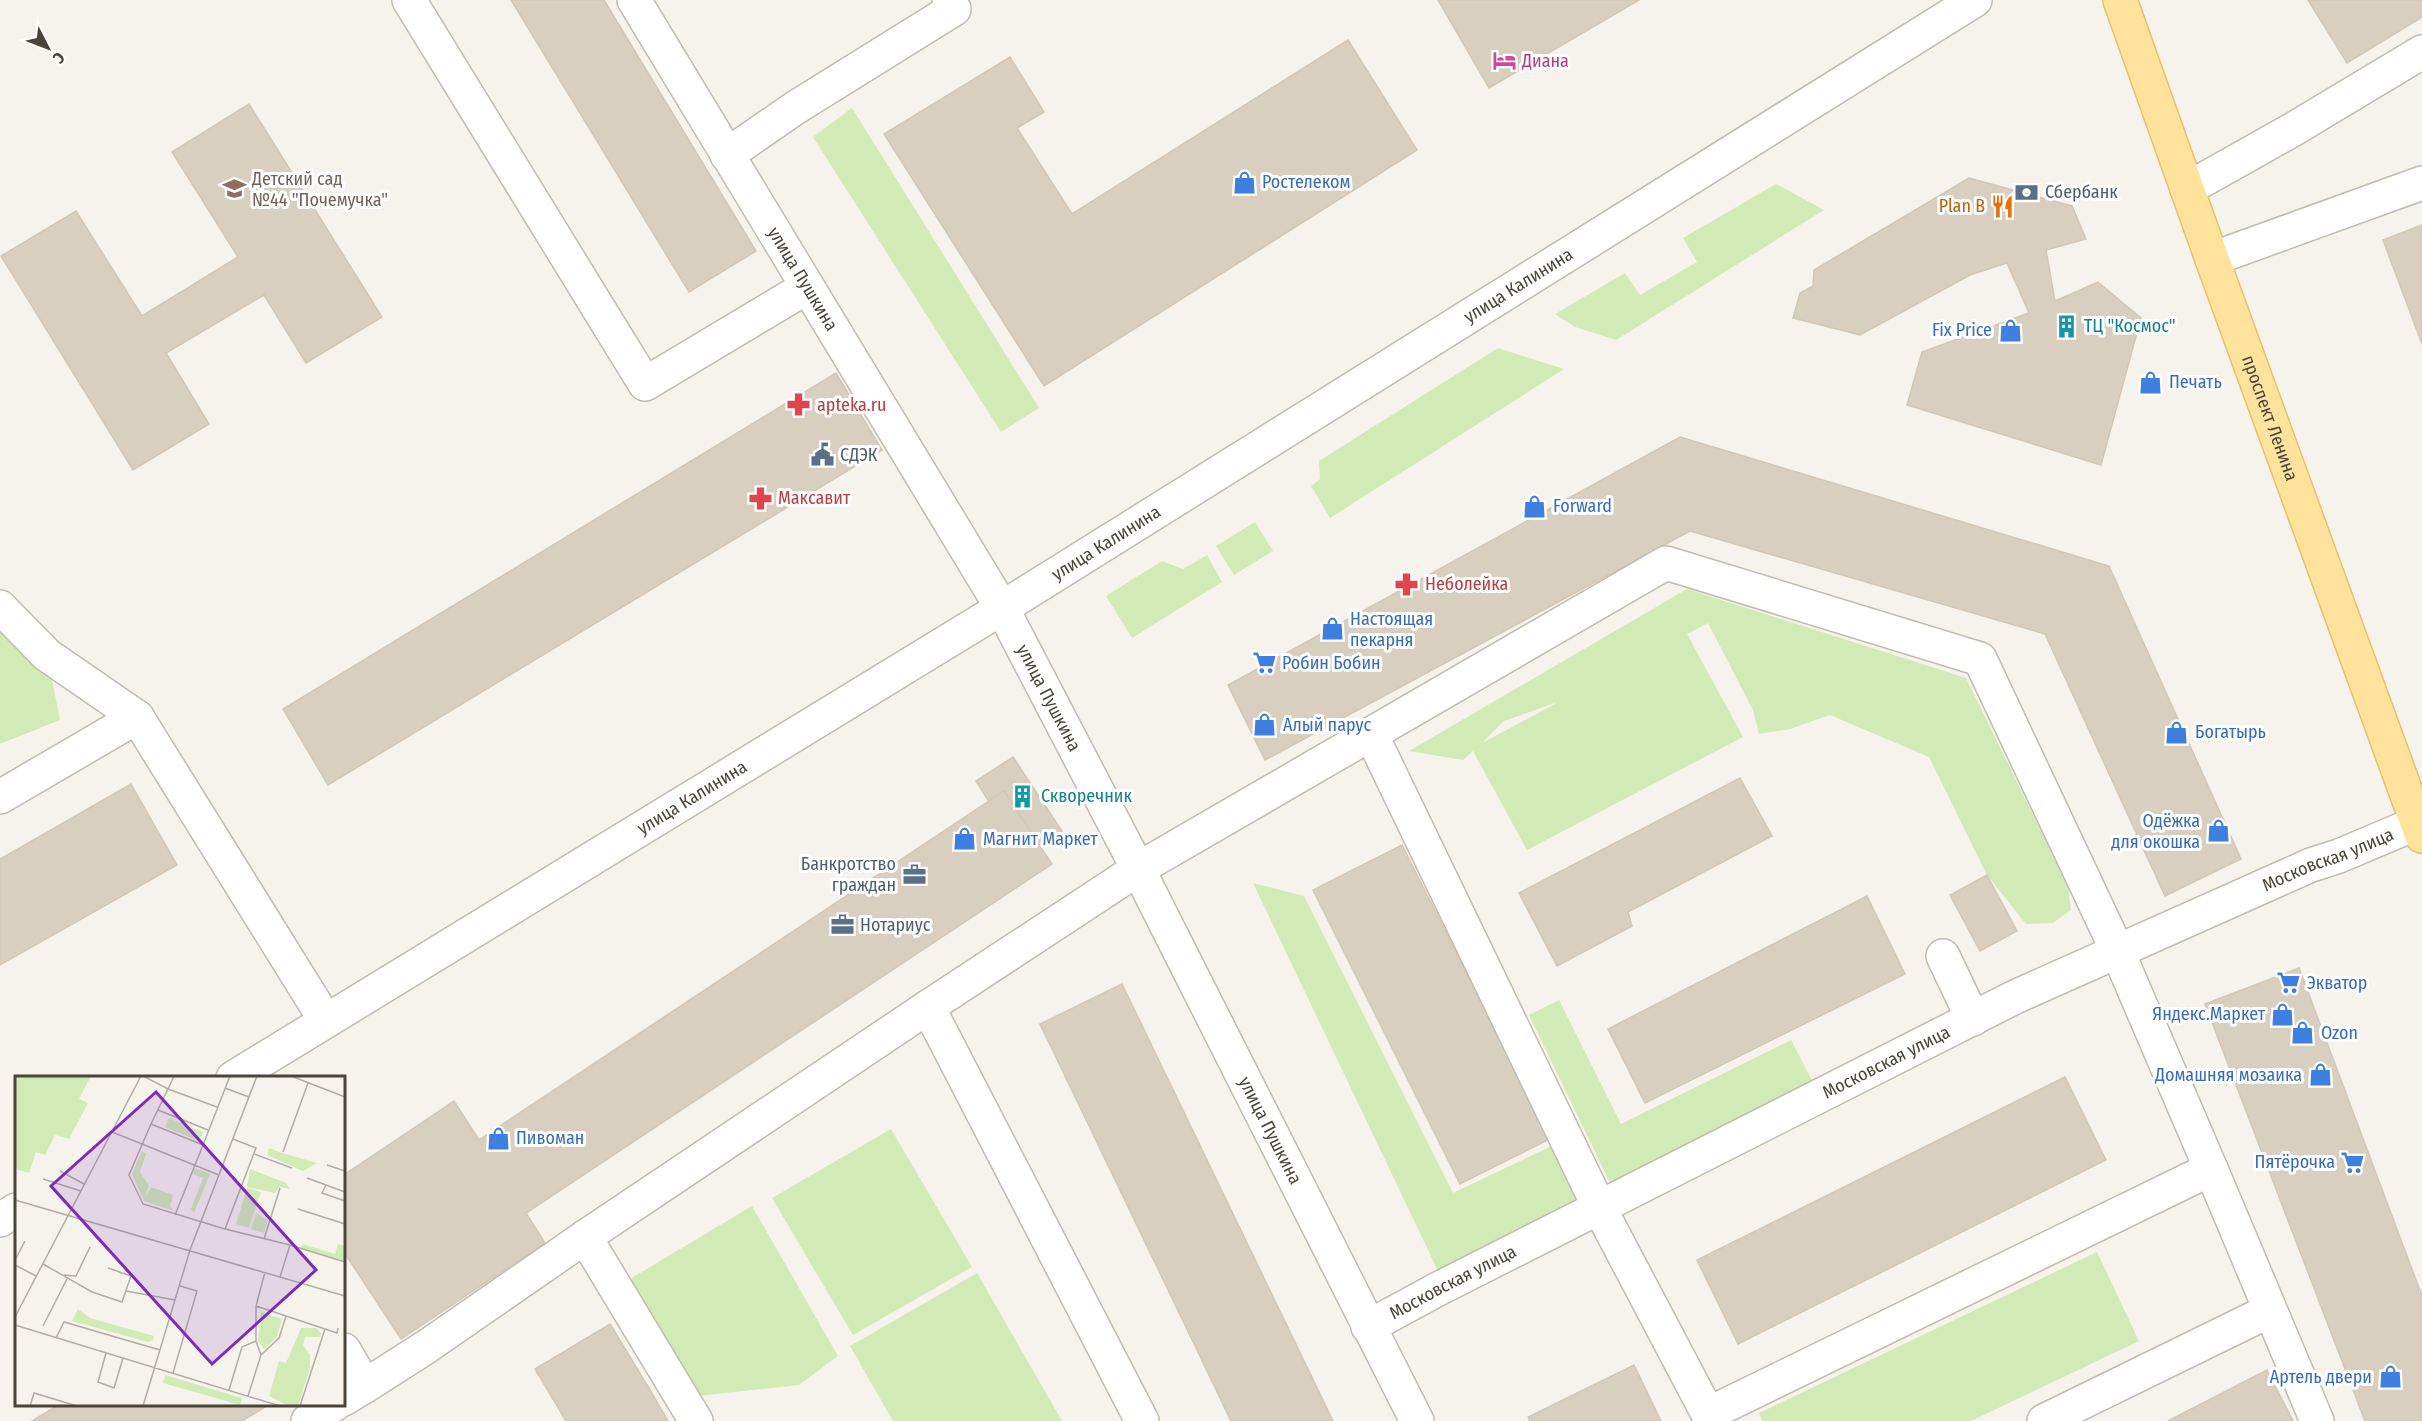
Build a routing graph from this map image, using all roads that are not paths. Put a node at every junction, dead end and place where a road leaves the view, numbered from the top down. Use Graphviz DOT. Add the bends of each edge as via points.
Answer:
graph roads {
  1 [pos="410,0"];
  2 [pos="634,0"];
  3 [pos="949,0"];
  4 [pos="1976,0"];
  5 [pos="2120,0"];
  6 [pos="2422,52"];
  7 [pos="727,154"];
  8 [pos="2422,183"];
  9 [pos="2187,189"];
  10 [pos="2212,260"];
  11 [pos="807,287"];
  12 [pos="0,607"];
  13 [pos="1002,608"];
  14 [pos="137,717"];
  15 [pos="1371,734"];
  16 [pos="0,797"];
  17 [pos="2420,830"];
  18 [pos="1137,869"];
  19 [pos="2117,950"];
  20 [pos="1943,956"];
  21 [pos="928,1007"];
  22 [pos="1973,1019"];
  23 [pos="326,1021"];
  24 [pos="235,1076"];
  25 [pos="2211,1169"];
  26 [pos="1600,1209"];
  27 [pos="15,1211"];
  28 [pos="0,1220"];
  29 [pos="585,1238"];
  30 [pos="2269,1311"];
  31 [pos="1368,1327"];
  32 [pos="345,1354"];
  33 [pos="354,1393"];
  34 [pos="332,1406"];
  35 [pos="1710,1418"];
  36 [pos="308,1421"];
  37 [pos="696,1421"];
  38 [pos="1142,1421"];
  39 [pos="1417,1421"];
  40 [pos="2044,1421"];
  41 [pos="2317,1421"];
  1 -- 11 [label="street" via="645,384"];
  2 -- 7 [label="street, улица Пушкина"];
  3 -- 7 [label="street" via="954,9"];
  4 -- 13 [label="street, улица Калинина"];
  5 -- 9 [label="main road, проспект Ленина"];
  6 -- 9 [label="street"];
  7 -- 11 [label="street, улица Пушкина"];
  8 -- 10 [label="street"];
  9 -- 10 [label="main road, проспект Ленина"];
  10 -- 17 [label="main road, проспект Ленина"];
  11 -- 13 [label="street, улица Пушкина"];
  12 -- 14 [label="street" via="47,655"];
  13 -- 18 [label="street, улица Пушкина"];
  13 -- 23 [label="street, улица Калинина"];
  14 -- 16 [label="street"];
  14 -- 23 [label="street"];
  15 -- 18 [label="street"];
  15 -- 19 [label="street" via="1666,563 1980,659"];
  15 -- 26 [label="street"];
  17 -- 19 [label="street, Московская улица" via="2312,865"];
  18 -- 21 [label="street"];
  18 -- 31 [label="street, улица Пушкина"];
  19 -- 22 [label="street, Московская улица"];
  19 -- 25 [label="street"];
  20 -- 22 [label="street"];
  21 -- 29 [label="street"];
  21 -- 38 [label="street"];
  22 -- 26 [label="street, Московская улица"];
  23 -- 24 [label="street, улица Калинина"];
  25 -- 30 [label="street"];
  25 -- 35 [label="street"];
  26 -- 31 [label="street, Московская улица"];
  26 -- 35 [label="street"];
  27 -- 28 [label="street"];
  29 -- 33 [label="street"];
  29 -- 37 [label="street"];
  30 -- 40 [label="street"];
  30 -- 41 [label="street"];
  31 -- 39 [label="street, улица Пушкина"];
  32 -- 33 [label="street"];
  34 -- 36 [label="street"];
}
